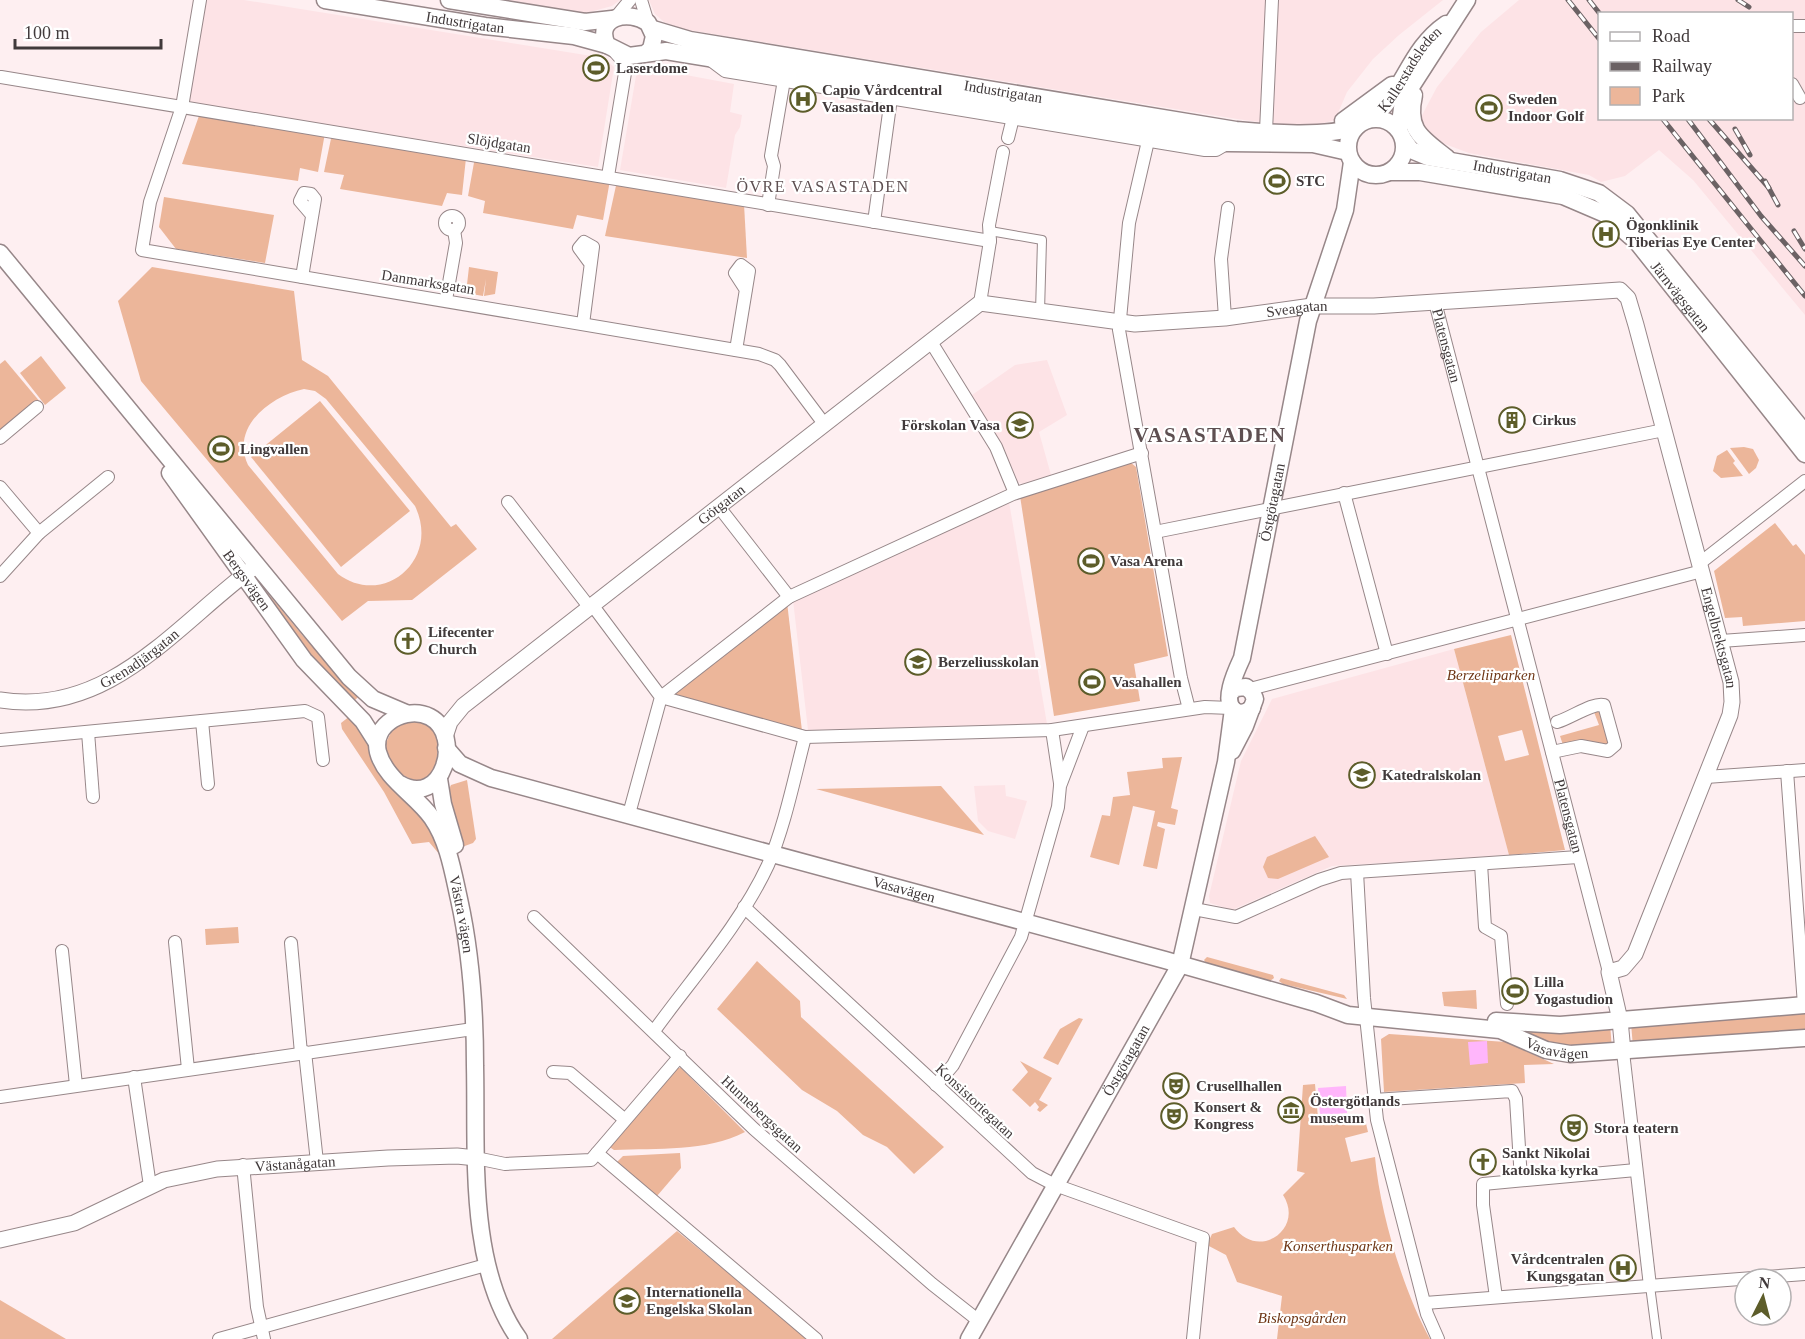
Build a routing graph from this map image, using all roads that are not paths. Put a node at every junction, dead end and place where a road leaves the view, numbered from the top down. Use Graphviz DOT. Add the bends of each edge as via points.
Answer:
graph roads {
  1 [pos="200,0"];
  2 [pos="325,0"];
  3 [pos="449,0"];
  4 [pos="630,0"];
  5 [pos="641,0"];
  6 [pos="1272,0"];
  7 [pos="1467,0"];
  8 [pos="614,18"];
  9 [pos="650,26"];
  10 [pos="610,48"];
  11 [pos="643,55"];
  12 [pos="708,58"];
  13 [pos="625,73"];
  14 [pos="1410,76"];
  15 [pos="1,77"];
  16 [pos="784,80"];
  17 [pos="1793,87"];
  18 [pos="891,98"];
  19 [pos="1800,98"];
  20 [pos="182,107"];
  21 [pos="1012,118"];
  22 [pos="1363,123"];
  23 [pos="1266,131"];
  24 [pos="1317,132"];
  25 [pos="1402,135"];
  26 [pos="1008,138"];
  27 [pos="1148,141"];
  28 [pos="1228,143"];
  29 [pos="1003,152"];
  30 [pos="1350,157"];
  31 [pos="1450,161"];
  32 [pos="1384,174"];
  33 [pos="608,176"];
  34 [pos="1523,188"];
  35 [pos="768,205"];
  36 [pos="1619,206"];
  37 [pos="1228,208"];
  38 [pos="1345,210"];
  39 [pos="312,215"];
  40 [pos="874,222"];
  41 [pos="454,230"];
  42 [pos="990,236"];
  43 [pos="0,253"];
  44 [pos="591,263"];
  45 [pos="302,277"];
  46 [pos="1614,289"];
  47 [pos="746,290"];
  48 [pos="446,300"];
  49 [pos="1434,302"];
  50 [pos="980,303"];
  51 [pos="1312,306"];
  52 [pos="1040,312"];
  53 [pos="1225,318"];
  54 [pos="1119,323"];
  55 [pos="583,324"];
  56 [pos="931,342"];
  57 [pos="736,350"];
  58 [pos="37,407"];
  59 [pos="128,409"];
  60 [pos="825,425"];
  61 [pos="1664,430"];
  62 [pos="1805,433"];
  63 [pos="0,438"];
  64 [pos="1142,453"];
  65 [pos="1805,454"];
  66 [pos="1478,466"];
  67 [pos="108,477"];
  68 [pos="1805,482"];
  69 [pos="0,487"];
  70 [pos="1015,493"];
  71 [pos="1344,494"];
  72 [pos="508,502"];
  73 [pos="719,507"];
  74 [pos="1271,508"];
  75 [pos="1155,532"];
  76 [pos="39,533"];
  77 [pos="258,564"];
  78 [pos="1701,567"];
  79 [pos="0,576"];
  80 [pos="242,576"];
  81 [pos="789,597"];
  82 [pos="591,607"];
  83 [pos="1518,619"];
  84 [pos="1805,635"];
  85 [pos="1721,641"];
  86 [pos="1387,654"];
  87 [pos="1242,658"];
  88 [pos="661,697"];
  89 [pos="1251,697"];
  90 [pos="0,700"];
  91 [pos="1231,701"];
  92 [pos="463,706"];
  93 [pos="1189,709"];
  94 [pos="411,713"];
  95 [pos="202,721"];
  96 [pos="1557,722"];
  97 [pos="1083,726"];
  98 [pos="1052,730"];
  99 [pos="88,732"];
  100 [pos="805,737"];
  101 [pos="0,740"];
  102 [pos="445,742"];
  103 [pos="377,743"];
  104 [pos="1552,752"];
  105 [pos="323,759"];
  106 [pos="1226,762"];
  107 [pos="1805,770"];
  108 [pos="1787,771"];
  109 [pos="440,777"];
  110 [pos="1706,777"];
  111 [pos="491,778"];
  112 [pos="208,784"];
  113 [pos="400,784"];
  114 [pos="1060,786"];
  115 [pos="93,796"];
  116 [pos="629,814"];
  117 [pos="772,853"];
  118 [pos="1578,857"];
  119 [pos="1480,864"];
  120 [pos="1357,872"];
  121 [pos="744,907"];
  122 [pos="1194,909"];
  123 [pos="534,917"];
  124 [pos="1026,922"];
  125 [pos="175,942"];
  126 [pos="291,943"];
  127 [pos="62,951"];
  128 [pos="1180,965"];
  129 [pos="1609,972"];
  130 [pos="1507,1004"];
  131 [pos="1804,1005"];
  132 [pos="1366,1013"];
  133 [pos="1620,1020"];
  134 [pos="473,1029"];
  135 [pos="654,1031"];
  136 [pos="1805,1038"];
  137 [pos="1623,1052"];
  138 [pos="303,1053"];
  139 [pos="680,1056"];
  140 [pos="475,1064"];
  141 [pos="188,1069"];
  142 [pos="553,1072"];
  143 [pos="134,1077"];
  144 [pos="76,1085"];
  145 [pos="936,1085"];
  146 [pos="0,1097"];
  147 [pos="1374,1100"];
  148 [pos="624,1119"];
  149 [pos="597,1153"];
  150 [pos="476,1158"];
  151 [pos="316,1162"];
  152 [pos="243,1165"];
  153 [pos="1636,1170"];
  154 [pos="1521,1180"];
  155 [pos="1055,1185"];
  156 [pos="150,1186"];
  157 [pos="0,1240"];
  158 [pos="486,1265"];
  159 [pos="1805,1274"];
  160 [pos="1650,1286"];
  161 [pos="1496,1297"];
  162 [pos="1425,1303"];
  163 [pos="979,1322"];
  164 [pos="260,1326"];
  165 [pos="219,1339"];
  166 [pos="264,1339"];
  167 [pos="519,1339"];
  168 [pos="816,1339"];
  169 [pos="969,1339"];
  170 [pos="1193,1339"];
  171 [pos="1438,1339"];
  172 [pos="1657,1339"];
  1 -- 20 [label="street"];
  2 -- 10 [label="main road, Industrigatan" via="574,36"];
  3 -- 8 [label="main road, Industrigatan" via="585,22"];
  4 -- 8 [label="street"];
  5 -- 9 [label="street"];
  6 -- 23 [label="street"];
  7 -- 14 [label="main road, Kallerstadsleden"];
  8 -- 9 [label="main road" via="633,16"];
  8 -- 10 [label="main road" via="604,30"];
  9 -- 11 [label="main road" via="653,44"];
  9 -- 23 [label="main road, Industrigatan" via="690,40 1236,130"];
  10 -- 11 [label="main road" via="629,56"];
  10 -- 13 [label="street" via="621,59"];
  11 -- 12 [label="main road, Industrigatan" via="666,51"];
  11 -- 13 [label="street"];
  12 -- 16 [label="street" via="725,71"];
  12 -- 28 [label="main road, Industrigatan"];
  13 -- 33 [label="street"];
  14 -- 22 [label="main road, Kallerstadsleden"];
  14 -- 24 [label="main road" via="1358,113"];
  14 -- 25 [label="main road, Kallerstadsleden"];
  14 -- 31 [label="main road" via="1414,128"];
  15 -- 20 [label="street, Slöjdgatan"];
  16 -- 18 [label="street"];
  16 -- 35 [label="street" via="771,156 774,166"];
  17 -- 19 [label="street"];
  18 -- 21 [label="street"];
  18 -- 40 [label="street"];
  20 -- 33 [label="street, Slöjdgatan"];
  20 -- 45 [label="street, Danmarksgatan" via="150,202 141,250"];
  21 -- 26 [label="street"];
  21 -- 27 [label="street"];
  22 -- 24 [label="main road, Industrigatan" via="1340,131"];
  22 -- 25 [label="main road" via="1389,122"];
  22 -- 30 [label="main road" via="1350,136"];
  23 -- 24 [label="main road, Industrigatan"];
  25 -- 31 [label="main road, Industrigatan" via="1416,153"];
  25 -- 32 [label="main road" via="1401,162"];
  27 -- 28 [label="street" via="1211,151"];
  27 -- 54 [label="street" via="1129,223"];
  28 -- 30 [label="main road, Industrigatan" via="1313,144"];
  29 -- 42 [label="street"];
  30 -- 32 [label="main road" via="1365,173"];
  30 -- 38 [label="main road, Östgötagatan"];
  31 -- 36 [label="main road, Industrigatan" via="1570,182"];
  32 -- 34 [label="main road, Industrigatan" via="1420,172"];
  32 -- 38 [label="main road, Östgötagatan" via="1357,194"];
  33 -- 35 [label="street, Slöjdgatan"];
  34 -- 65 [label="main road, Järnvägsgatan" via="1578,200 1629,232"];
  35 -- 40 [label="street, Slöjdgatan"];
  36 -- 62 [label="main road, Järnvägsgatan"];
  37 -- 53 [label="street" via="1221,259"];
  38 -- 51 [label="main road, Östgötagatan"];
  39 -- 45 [label="street"];
  40 -- 42 [label="street, Slöjdgatan"];
  41 -- 48 [label="street" via="456,243"];
  42 -- 50 [label="street"];
  42 -- 52 [label="street" via="1042,240"];
  43 -- 59 [label="main road, Bergsvägen"];
  44 -- 55 [label="street"];
  45 -- 48 [label="street, Danmarksgatan"];
  46 -- 49 [label="street, Sveagatan"];
  46 -- 61 [label="street, Engelbrektsgatan" via="1628,298"];
  47 -- 57 [label="street"];
  48 -- 55 [label="street, Danmarksgatan"];
  49 -- 51 [label="street, Sveagatan"];
  49 -- 66 [label="street, Platensgatan"];
  50 -- 52 [label="street, Sveagatan"];
  50 -- 56 [label="street, Götgatan"];
  51 -- 53 [label="street, Sveagatan"];
  51 -- 74 [label="main road, Östgötagatan"];
  52 -- 54 [label="street, Sveagatan"];
  53 -- 54 [label="street, Sveagatan"];
  54 -- 64 [label="street"];
  55 -- 57 [label="street, Danmarksgatan"];
  56 -- 60 [label="street, Götgatan"];
  56 -- 70 [label="street" via="991,437"];
  57 -- 60 [label="street, Danmarksgatan" via="775,360"];
  58 -- 63 [label="street"];
  59 -- 77 [label="main road, Bergsvägen"];
  59 -- 80 [label="main road, Bergsvägen"];
  60 -- 73 [label="street, Götgatan"];
  61 -- 66 [label="street"];
  61 -- 78 [label="street, Engelbrektsgatan"];
  64 -- 70 [label="street"];
  64 -- 75 [label="street"];
  66 -- 71 [label="street"];
  66 -- 83 [label="street, Platensgatan"];
  67 -- 76 [label="street"];
  68 -- 78 [label="street"];
  69 -- 76 [label="street"];
  70 -- 81 [label="street"];
  71 -- 74 [label="street"];
  71 -- 86 [label="street"];
  72 -- 82 [label="street"];
  73 -- 81 [label="street"];
  73 -- 82 [label="street, Götgatan"];
  74 -- 75 [label="street"];
  74 -- 87 [label="main road, Östgötagatan"];
  75 -- 93 [label="street"];
  76 -- 79 [label="street"];
  77 -- 80 [label="street, Grenadjärgatan"];
  77 -- 94 [label="main road, Bergsvägen" via="358,687 381,704"];
  78 -- 83 [label="street"];
  78 -- 85 [label="street, Engelbrektsgatan"];
  80 -- 90 [label="street, Grenadjärgatan" via="139,662 105,684 51,701"];
  80 -- 103 [label="main road, Bergsvägen" via="304,660 363,721"];
  81 -- 88 [label="street"];
  82 -- 88 [label="street"];
  82 -- 92 [label="street, Götgatan"];
  83 -- 86 [label="street"];
  83 -- 104 [label="street, Platensgatan"];
  84 -- 85 [label="street"];
  85 -- 110 [label="street, Engelbrektsgatan" via="1732,702"];
  86 -- 89 [label="street" via="1279,683"];
  87 -- 89 [label="main road, Östgötagatan"];
  87 -- 91 [label="main road, Östgötagatan"];
  88 -- 100 [label="street"];
  88 -- 116 [label="street"];
  89 -- 91 [label="main road" via="1239,687"];
  89 -- 91 [label="main road" via="1243,713"];
  89 -- 106 [label="main road, Östgötagatan"];
  91 -- 93 [label="street"];
  91 -- 106 [label="main road, Östgötagatan"];
  92 -- 94 [label="street, Götgatan" via="442,712"];
  92 -- 102 [label="street, Götgatan" via="450,722"];
  93 -- 97 [label="street"];
  94 -- 102 [label="main road" via="435,720"];
  94 -- 103 [label="main road" via="390,721"];
  95 -- 99 [label="street"];
  95 -- 105 [label="street" via="311,712 320,723"];
  95 -- 112 [label="street"];
  96 -- 104 [label="street" via="1601,704 1607,709 1616,745 1611,750 1581,746"];
  97 -- 98 [label="street"];
  97 -- 114 [label="street"];
  98 -- 100 [label="street"];
  98 -- 114 [label="street"];
  99 -- 101 [label="street"];
  99 -- 115 [label="street"];
  100 -- 117 [label="street"];
  102 -- 109 [label="main road"];
  102 -- 111 [label="main road, Vasavägen" via="460,764"];
  103 -- 113 [label="main road" via="380,758"];
  104 -- 118 [label="street, Platensgatan"];
  106 -- 122 [label="main road, Östgötagatan"];
  107 -- 108 [label="street"];
  108 -- 110 [label="street"];
  108 -- 131 [label="street"];
  109 -- 111 [label="main road, Vasavägen"];
  109 -- 113 [label="main road" via="432,786 422,789"];
  109 -- 140 [label="main road, Västra vägen" via="442,804 462,870 477,942 479,1030"];
  110 -- 129 [label="street, Engelbrektsgatan" via="1634,957 1623,968"];
  111 -- 116 [label="main road, Vasavägen"];
  113 -- 134 [label="main road, Västra vägen" via="432,818 447,852 467,944"];
  114 -- 124 [label="street" via="1058,807"];
  116 -- 117 [label="main road, Vasavägen"];
  117 -- 121 [label="street"];
  117 -- 124 [label="main road, Vasavägen"];
  118 -- 119 [label="street"];
  118 -- 129 [label="street, Platensgatan"];
  119 -- 120 [label="street"];
  119 -- 130 [label="street" via="1485,927 1502,936"];
  120 -- 122 [label="street" via="1330,876 1236,917"];
  120 -- 132 [label="street"];
  121 -- 135 [label="street"];
  121 -- 145 [label="street, Konsistoriegatan"];
  122 -- 128 [label="main road, Östgötagatan"];
  123 -- 135 [label="street, Hunnebergsgatan"];
  124 -- 128 [label="main road, Vasavägen"];
  124 -- 145 [label="street" via="953,1065"];
  125 -- 141 [label="street"];
  126 -- 138 [label="street"];
  127 -- 144 [label="street"];
  128 -- 132 [label="main road, Vasavägen"];
  128 -- 155 [label="main road, Östgötagatan"];
  129 -- 133 [label="street, Platensgatan"];
  131 -- 133 [label="main road, Vasavägen"];
  132 -- 133 [label="main road, Vasavägen" via="1535,1024"];
  132 -- 137 [label="main road, Vasavägen" via="1500,1030 1560,1054"];
  132 -- 147 [label="street"];
  133 -- 137 [label="street, Platensgatan"];
  134 -- 138 [label="street"];
  134 -- 140 [label="main road, Västra vägen"];
  135 -- 139 [label="street, Hunnebergsgatan"];
  136 -- 137 [label="main road, Vasavägen"];
  137 -- 153 [label="street, Platensgatan"];
  138 -- 141 [label="street"];
  138 -- 151 [label="street"];
  139 -- 148 [label="street"];
  139 -- 163 [label="street, Hunnebergsgatan" via="754,1129"];
  140 -- 150 [label="main road, Västra vägen"];
  141 -- 143 [label="street"];
  142 -- 148 [label="street" via="570,1073"];
  143 -- 144 [label="street"];
  143 -- 156 [label="street"];
  144 -- 146 [label="street"];
  145 -- 155 [label="street, Konsistoriegatan" via="1032,1173"];
  147 -- 154 [label="street" via="1508,1090 1514,1094"];
  147 -- 162 [label="street"];
  148 -- 149 [label="street"];
  149 -- 150 [label="street, Västanågatan" via="591,1160 520,1164"];
  149 -- 168 [label="street"];
  150 -- 151 [label="street, Västanågatan"];
  150 -- 158 [label="main road, Västra vägen"];
  151 -- 152 [label="street, Västanågatan"];
  152 -- 156 [label="street, Västanågatan" via="178,1176"];
  152 -- 164 [label="street"];
  153 -- 154 [label="street"];
  153 -- 160 [label="street, Platensgatan"];
  154 -- 161 [label="street" via="1486,1182 1481,1188"];
  155 -- 163 [label="main road, Östgötagatan"];
  155 -- 170 [label="street, Konsistoriegatan" via="1203,1238"];
  156 -- 157 [label="street, Västanågatan" via="74,1222"];
  158 -- 164 [label="street"];
  158 -- 167 [label="main road, Västra vägen" via="497,1300"];
  159 -- 160 [label="street"];
  160 -- 161 [label="street"];
  160 -- 172 [label="street, Platensgatan"];
  161 -- 162 [label="street"];
  162 -- 171 [label="street"];
  163 -- 169 [label="main road, Östgötagatan"];
  164 -- 165 [label="street"];
  164 -- 166 [label="street"];
}
